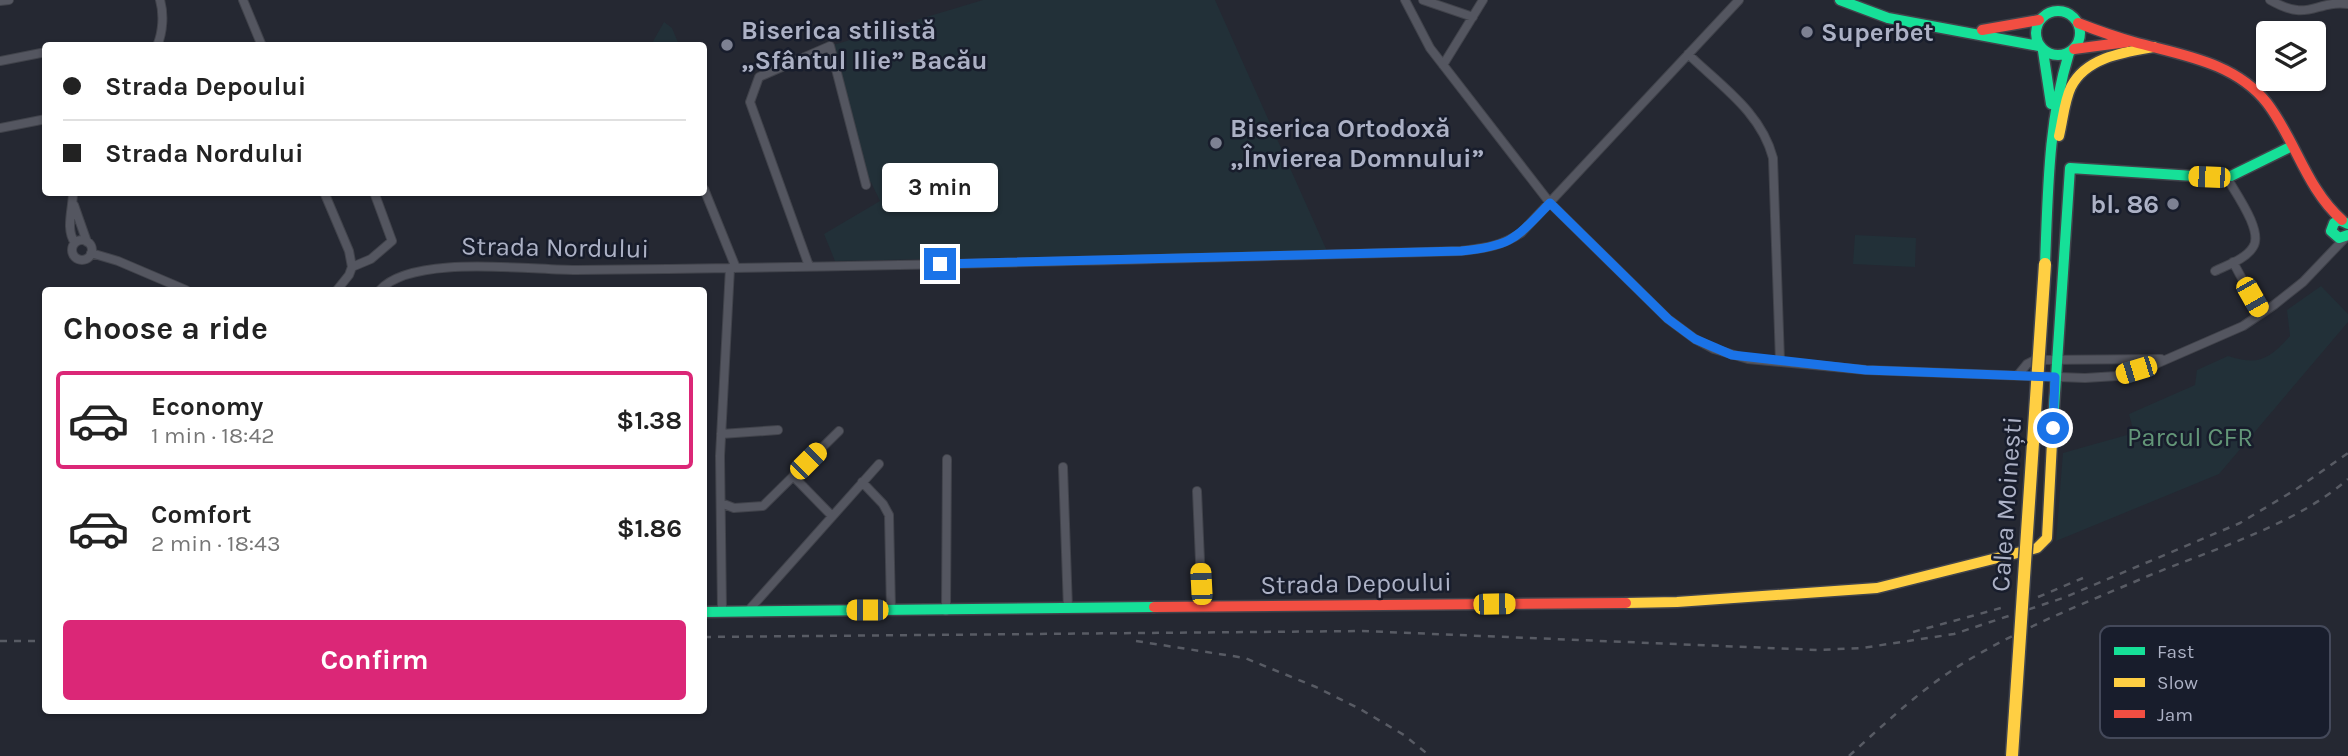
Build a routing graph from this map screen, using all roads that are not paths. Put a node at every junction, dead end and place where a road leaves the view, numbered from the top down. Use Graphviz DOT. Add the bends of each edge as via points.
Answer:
graph roads {
  1 [pos="9,0"];
  2 [pos="160,0"];
  3 [pos="243,0"];
  4 [pos="1405,0"];
  5 [pos="1423,0"];
  6 [pos="1483,0"];
  7 [pos="1739,0"];
  8 [pos="1840,0"];
  9 [pos="2048,0"];
  10 [pos="2064,0"];
  11 [pos="2270,0"];
  12 [pos="0,1"];
  13 [pos="2348,4"];
  14 [pos="1473,17"];
  15 [pos="2042,18"];
  16 [pos="2074,18"];
  17 [pos="1962,32"];
  18 [pos="159,42"];
  19 [pos="260,42"];
  20 [pos="2134,42"];
  21 [pos="2154,47"];
  22 [pos="2041,48"];
  23 [pos="2072,51"];
  24 [pos="42,53"];
  25 [pos="1688,54"];
  26 [pos="0,61"];
  27 [pos="1443,65"];
  28 [pos="42,120"];
  29 [pos="0,128"];
  30 [pos="2052,129"];
  31 [pos="2292,146"];
  32 [pos="2050,170"];
  33 [pos="2226,176"];
  34 [pos="866,184"];
  35 [pos="73,196"];
  36 [pos="326,196"];
  37 [pos="375,196"];
  38 [pos="707,196"];
  39 [pos="1550,203"];
  40 [pos="2342,227"];
  41 [pos="87,242"];
  42 [pos="75,243"];
  43 [pos="2331,251"];
  44 [pos="91,253"];
  45 [pos="2232,262"];
  46 [pos="808,266"];
  47 [pos="352,267"];
  48 [pos="733,268"];
  49 [pos="2215,271"];
  50 [pos="179,287"];
  51 [pos="339,287"];
  52 [pos="384,287"];
  53 [pos="2261,314"];
  54 [pos="2167,359"];
  55 [pos="2056,360"];
  56 [pos="1780,361"];
  57 [pos="2014,375"];
  58 [pos="2055,377"];
  59 [pos="778,430"];
  60 [pos="839,430"];
  61 [pos="722,435"];
  62 [pos="947,459"];
  63 [pos="879,464"];
  64 [pos="1063,467"];
  65 [pos="793,476"];
  66 [pos="862,482"];
  67 [pos="1197,492"];
  68 [pos="721,503"];
  69 [pos="832,516"];
  70 [pos="1202,607"];
  71 [pos="1068,609"];
  72 [pos="891,610"];
  73 [pos="707,611"];
  74 [pos="722,611"];
  75 [pos="748,611"];
  76 [pos="946,611"];
  77 [pos="2012,756"];
  1 -- 12 [label="street"];
  2 -- 18 [label="street"];
  3 -- 19 [label="street"];
  4 -- 27 [label="street"];
  5 -- 14 [label="street"];
  6 -- 14 [label="street"];
  7 -- 25 [label="street, Strada Nordului"];
  8 -- 17 [label="street" via="1880,16"];
  9 -- 15 [label="street"];
  10 -- 16 [label="street"];
  11 -- 13 [label="street" via="2295,11"];
  14 -- 27 [label="street"];
  15 -- 16 [label="street" via="2056,11"];
  15 -- 17 [label="street"];
  15 -- 22 [label="street" via="2035,33"];
  16 -- 20 [label="street"];
  16 -- 23 [label="street" via="2080,36"];
  17 -- 22 [label="street" via="2017,39"];
  20 -- 21 [label="street"];
  20 -- 23 [label="street"];
  21 -- 31 [label="street" via="2202,60 2241,78 2267,103"];
  21 -- 32 [label="street" via="2109,57 2077,78"];
  22 -- 23 [label="street" via="2056,56"];
  22 -- 30 [label="street, Calea Moinești" via="2048,71"];
  23 -- 30 [label="street, Calea Moinești" via="2059,84"];
  24 -- 26 [label="street"];
  25 -- 39 [label="street, Strada Nordului"];
  25 -- 56 [label="street" via="1748,110 1768,141 1773,158"];
  27 -- 39 [label="street"];
  28 -- 29 [label="street"];
  30 -- 32 [label="street, Calea Moinești"];
  31 -- 33 [label="street"];
  31 -- 40 [label="street"];
  32 -- 77 [label="street, Calea Moinești, bridge"];
  33 -- 45 [label="street" via="2257,238 2247,254"];
  33 -- 55 [label="street, Strada Depoului" via="2070,168"];
  34 -- 46 [label="street" via="830,46 760,77 750,102"];
  35 -- 41 [label="street"];
  35 -- 42 [label="street" via="69,229"];
  36 -- 47 [label="street"];
  37 -- 47 [label="street" via="392,242"];
  38 -- 48 [label="street"];
  39 -- 46 [label="street, Strada Nordului" via="1521,233 1503,244 1461,251"];
  39 -- 56 [label="street" via="1668,319 1695,339 1732,355"];
  40 -- 43 [label="street"];
  40 -- 43 [label="street"];
  41 -- 42 [label="street"];
  41 -- 44 [label="street"];
  42 -- 44 [label="street" via="72,251 76,258 87,259"];
  43 -- 53 [label="street" via="2303,282"];
  44 -- 50 [label="street"];
  45 -- 49 [label="street"];
  45 -- 53 [label="street"];
  46 -- 48 [label="street, Strada Nordului"];
  47 -- 51 [label="street"];
  48 -- 52 [label="street, Strada Nordului" via="447,267 416,271"];
  48 -- 61 [label="street"];
  53 -- 54 [label="street"];
  54 -- 55 [label="street"];
  54 -- 58 [label="street" via="2117,376"];
  55 -- 57 [label="street" via="2035,360"];
  55 -- 58 [label="street, Strada Depoului"];
  56 -- 57 [label="street" via="1877,371"];
  57 -- 58 [label="street"];
  58 -- 70 [label="street, Strada Depoului" via="2048,529 2047,538 2037,548 1846,592 1677,602"];
  59 -- 61 [label="street"];
  60 -- 65 [label="street"];
  61 -- 68 [label="street"];
  62 -- 76 [label="street"];
  63 -- 66 [label="street"];
  64 -- 71 [label="street"];
  65 -- 68 [label="street" via="763,506 734,508"];
  65 -- 69 [label="street"];
  66 -- 69 [label="street"];
  66 -- 72 [label="street" via="889,515"];
  67 -- 70 [label="street"];
  68 -- 74 [label="street"];
  69 -- 75 [label="street"];
  70 -- 71 [label="street, Strada Depoului"];
  71 -- 76 [label="street, Strada Depoului"];
  72 -- 75 [label="street, Strada Depoului"];
  72 -- 76 [label="street, Strada Depoului"];
  73 -- 74 [label="street, Strada Depoului"];
  74 -- 75 [label="street, Strada Depoului"];
}
